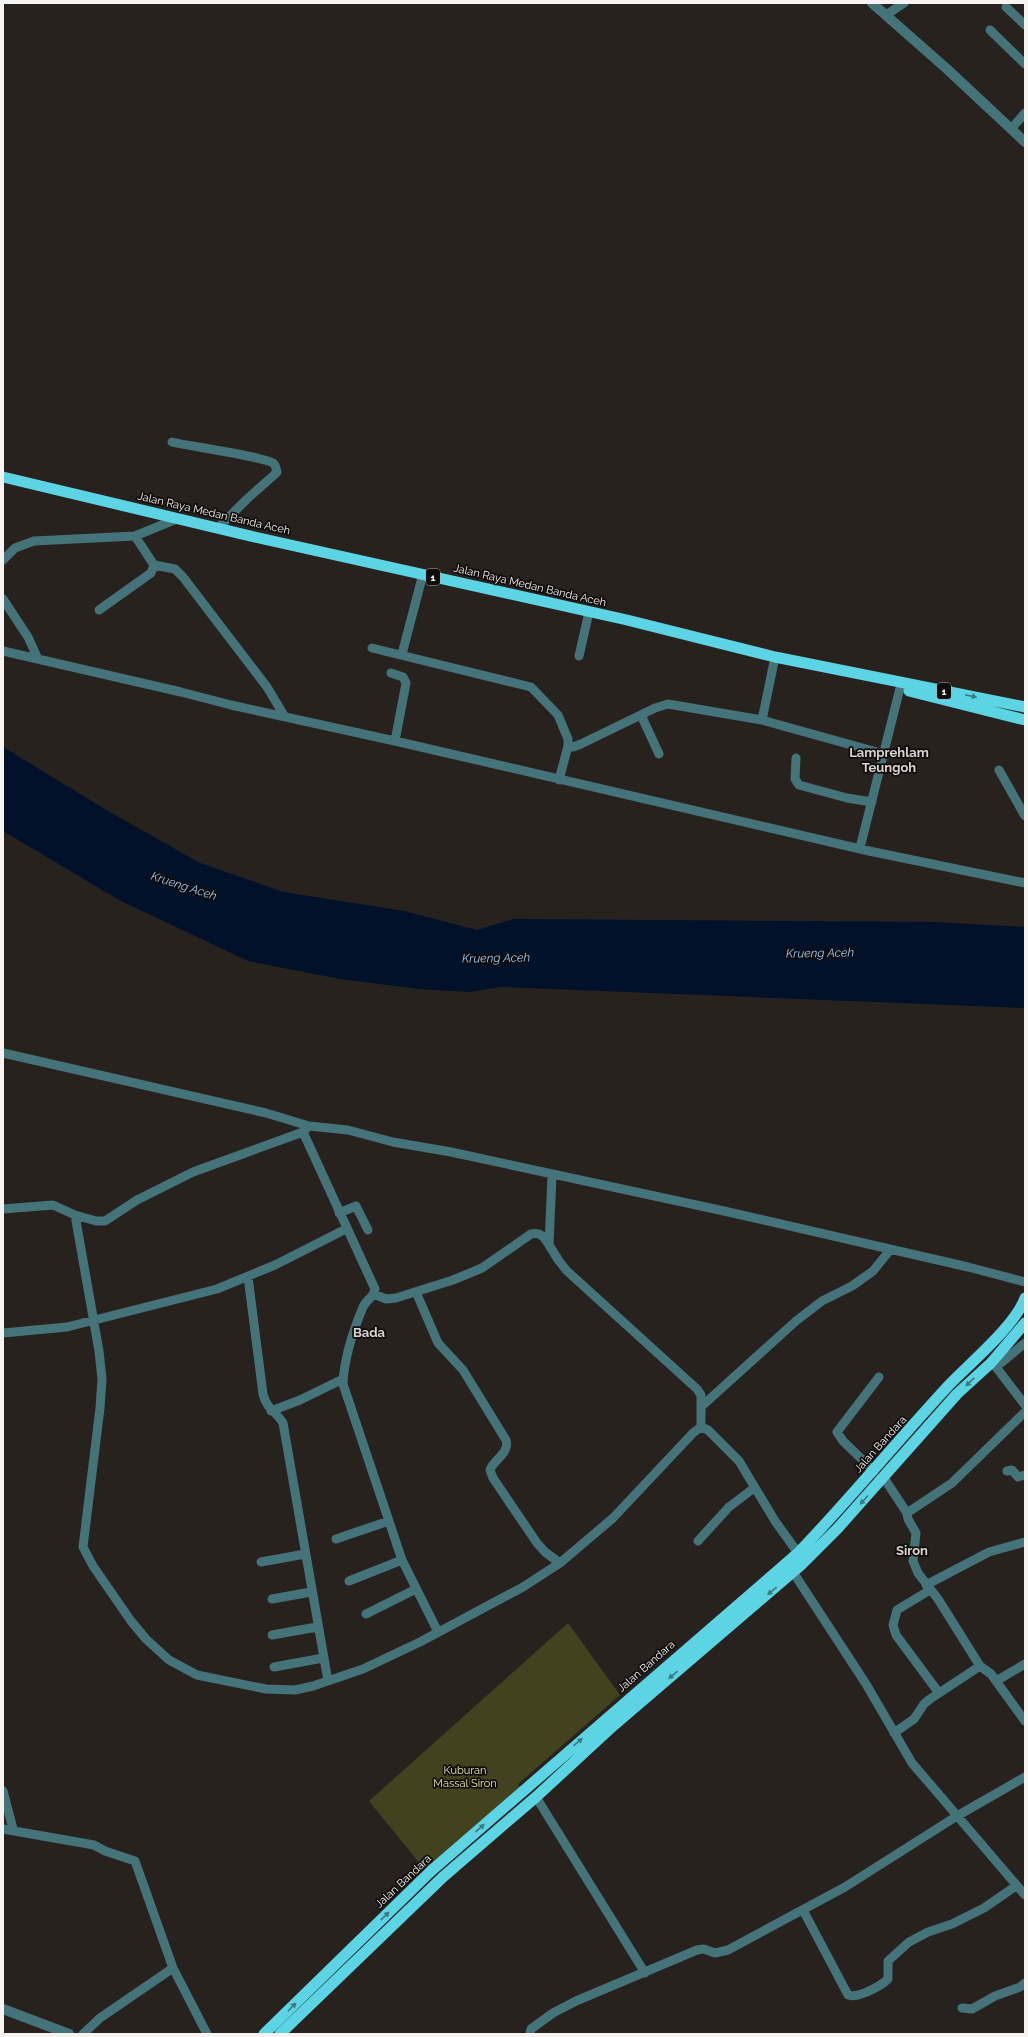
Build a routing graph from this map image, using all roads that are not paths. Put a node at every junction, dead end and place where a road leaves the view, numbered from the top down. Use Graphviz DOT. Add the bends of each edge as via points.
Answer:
graph roads {
  1 [pos="872,3"];
  2 [pos="904,3"];
  3 [pos="1006,8"];
  4 [pos="886,15"];
  5 [pos="1025,25"];
  6 [pos="990,30"];
  7 [pos="1025,64"];
  8 [pos="1025,113"];
  9 [pos="1011,129"];
  10 [pos="1025,142"];
  11 [pos="172,442"];
  12 [pos="3,477"];
  13 [pos="179,518"];
  14 [pos="219,527"];
  15 [pos="135,536"];
  16 [pos="3,560"];
  17 [pos="154,565"];
  18 [pos="423,574"];
  19 [pos="3,599"];
  20 [pos="98,610"];
  21 [pos="589,612"];
  22 [pos="372,648"];
  23 [pos="3,651"];
  24 [pos="402,654"];
  25 [pos="579,656"];
  26 [pos="776,657"];
  27 [pos="38,659"];
  28 [pos="391,673"];
  29 [pos="864,676"];
  30 [pos="900,688"];
  31 [pos="1025,707"];
  32 [pos="641,715"];
  33 [pos="284,717"];
  34 [pos="762,720"];
  35 [pos="1025,720"];
  36 [pos="395,741"];
  37 [pos="568,746"];
  38 [pos="659,754"];
  39 [pos="884,754"];
  40 [pos="796,758"];
  41 [pos="999,770"];
  42 [pos="559,780"];
  43 [pos="872,802"];
  44 [pos="1025,816"];
  45 [pos="860,848"];
  46 [pos="1025,883"];
  47 [pos="3,1052"];
  48 [pos="306,1129"];
  49 [pos="552,1176"];
  50 [pos="3,1209"];
  51 [pos="339,1213"];
  52 [pos="75,1215"];
  53 [pos="346,1229"];
  54 [pos="368,1230"];
  55 [pos="549,1244"];
  56 [pos="890,1250"];
  57 [pos="248,1277"];
  58 [pos="1025,1282"];
  59 [pos="416,1292"];
  60 [pos="374,1294"];
  61 [pos="1025,1298"];
  62 [pos="94,1321"];
  63 [pos="1025,1323"];
  64 [pos="3,1333"];
  65 [pos="1025,1343"];
  66 [pos="993,1365"];
  67 [pos="879,1377"];
  68 [pos="343,1379"];
  69 [pos="948,1386"];
  70 [pos="957,1394"];
  71 [pos="1025,1405"];
  72 [pos="702,1406"];
  73 [pos="271,1411"];
  74 [pos="1025,1412"];
  75 [pos="701,1427"];
  76 [pos="874,1471"];
  77 [pos="1007,1471"];
  78 [pos="1025,1475"];
  79 [pos="884,1478"];
  80 [pos="754,1488"];
  81 [pos="907,1513"];
  82 [pos="389,1521"];
  83 [pos="336,1539"];
  84 [pos="698,1541"];
  85 [pos="1025,1542"];
  86 [pos="798,1553"];
  87 [pos="305,1554"];
  88 [pos="402,1560"];
  89 [pos="261,1562"];
  90 [pos="560,1563"];
  91 [pos="793,1572"];
  92 [pos="349,1582"];
  93 [pos="928,1588"];
  94 [pos="416,1589"];
  95 [pos="311,1592"];
  96 [pos="272,1599"];
  97 [pos="366,1614"];
  98 [pos="318,1627"];
  99 [pos="438,1632"];
  100 [pos="272,1635"];
  101 [pos="323,1658"];
  102 [pos="1025,1664"];
  103 [pos="980,1666"];
  104 [pos="274,1667"];
  105 [pos="328,1681"];
  106 [pos="996,1681"];
  107 [pos="939,1693"];
  108 [pos="1025,1721"];
  109 [pos="894,1733"];
  110 [pos="1025,1777"];
  111 [pos="3,1790"];
  112 [pos="536,1797"];
  113 [pos="958,1816"];
  114 [pos="3,1829"];
  115 [pos="13,1829"];
  116 [pos="1016,1886"];
  117 [pos="1025,1895"];
  118 [pos="803,1910"];
  119 [pos="173,1968"];
  120 [pos="645,1973"];
  121 [pos="1025,1983"];
  122 [pos="962,2008"];
  123 [pos="3,2010"];
  124 [pos="69,2034"];
  125 [pos="83,2034"];
  126 [pos="207,2034"];
  127 [pos="264,2034"];
  128 [pos="280,2034"];
  129 [pos="530,2034"];
  1 -- 4 [label="street"];
  2 -- 4 [label="street"];
  3 -- 5 [label="street"];
  4 -- 9 [label="street"];
  6 -- 7 [label="street"];
  8 -- 9 [label="street"];
  9 -- 10 [label="street"];
  11 -- 14 [label="street" via="246,456 270,462 275,466 277,472"];
  12 -- 13 [label="highway, Jalan Raya Medan Banda Aceh / 1"];
  13 -- 14 [label="highway, Jalan Raya Medan Banda Aceh / 1"];
  13 -- 15 [label="street"];
  14 -- 18 [label="highway, Jalan Raya Medan Banda Aceh / 1"];
  15 -- 16 [label="street" via="34,541 15,548"];
  15 -- 17 [label="street"];
  17 -- 20 [label="street" via="151,573"];
  17 -- 33 [label="street" via="175,568 183,577 267,687"];
  18 -- 21 [label="highway, Jalan Raya Medan Banda Aceh / 1"];
  18 -- 24 [label="street"];
  19 -- 27 [label="street" via="28,637"];
  21 -- 25 [label="street"];
  21 -- 26 [label="highway, Jalan Raya Medan Banda Aceh / 1"];
  22 -- 24 [label="street"];
  23 -- 27 [label="street"];
  24 -- 37 [label="street" via="531,687 558,715 568,739"];
  26 -- 29 [label="highway, Jalan Raya Medan Banda Aceh / 1"];
  26 -- 34 [label="street"];
  27 -- 33 [label="street"];
  28 -- 36 [label="street" via="403,677 406,684"];
  29 -- 30 [label="highway, Jalan Raya Medan Banda Aceh / 1"];
  29 -- 31 [label="highway, Jalan Raya Medan Banda Aceh / 1, one-way"];
  30 -- 35 [label="highway, Jalan Raya Medan Banda Aceh / 1"];
  30 -- 39 [label="street"];
  32 -- 34 [label="street" via="668,704"];
  32 -- 37 [label="street" via="581,744"];
  32 -- 38 [label="street"];
  33 -- 36 [label="street"];
  34 -- 39 [label="street"];
  36 -- 42 [label="street"];
  37 -- 42 [label="street"];
  39 -- 43 [label="street"];
  40 -- 43 [label="street" via="795,779 799,785"];
  41 -- 44 [label="street"];
  42 -- 45 [label="street"];
  43 -- 45 [label="street"];
  45 -- 46 [label="street"];
  47 -- 48 [label="street" via="266,1113"];
  48 -- 49 [label="street" via="348,1130"];
  48 -- 51 [label="street"];
  48 -- 52 [label="street" via="193,1172 137,1200 105,1221"];
  49 -- 55 [label="street"];
  49 -- 56 [label="street" via="724,1211"];
  50 -- 52 [label="street" via="53,1205"];
  51 -- 53 [label="street"];
  51 -- 54 [label="street" via="356,1206"];
  52 -- 62 [label="street"];
  53 -- 57 [label="street"];
  53 -- 60 [label="street" via="375,1289"];
  55 -- 59 [label="street" via="537,1232 531,1234 482,1268"];
  55 -- 72 [label="street" via="567,1271 697,1389 701,1395"];
  56 -- 58 [label="street"];
  56 -- 72 [label="street" via="873,1271 852,1286 822,1301 796,1321"];
  57 -- 62 [label="street" via="217,1289"];
  57 -- 73 [label="street" via="263,1394"];
  59 -- 60 [label="street" via="386,1299"];
  59 -- 90 [label="street" via="438,1343 463,1370 506,1440 506,1450 493,1463 490,1470 493,1478 537,1543"];
  60 -- 68 [label="street" via="364,1305 344,1366"];
  61 -- 69 [label="highway, Jalan Bandara" via="1003,1330"];
  62 -- 64 [label="street" via="68,1327"];
  62 -- 105 [label="street" via="102,1379 83,1541 83,1547 93,1566 146,1639 169,1660 185,1670 272,1690 295,1690"];
  63 -- 66 [label="highway"];
  65 -- 66 [label="street"];
  66 -- 70 [label="highway, one-way"];
  66 -- 71 [label="street"];
  67 -- 76 [label="street" via="837,1432"];
  68 -- 73 [label="street"];
  68 -- 82 [label="street"];
  69 -- 70 [label="highway"];
  69 -- 76 [label="highway, Jalan Bandara"];
  70 -- 79 [label="highway"];
  72 -- 75 [label="street"];
  73 -- 87 [label="street" via="283,1423"];
  74 -- 81 [label="street" via="952,1483"];
  75 -- 80 [label="street" via="708,1430 739,1461 751,1478"];
  75 -- 90 [label="street" via="613,1518"];
  76 -- 86 [label="highway, Jalan Bandara"];
  77 -- 78 [label="street" via="1012,1470 1018,1477"];
  79 -- 81 [label="street"];
  79 -- 91 [label="highway, one-way"];
  80 -- 84 [label="street" via="729,1507"];
  80 -- 86 [label="street"];
  81 -- 93 [label="street" via="916,1533 913,1564"];
  82 -- 83 [label="street"];
  82 -- 88 [label="street"];
  85 -- 93 [label="street" via="989,1552"];
  127 -- 86 [label="highway, Jalan Bandara, one-way" via="431,1872"];
  87 -- 89 [label="street"];
  87 -- 95 [label="street"];
  88 -- 92 [label="street"];
  88 -- 94 [label="street"];
  90 -- 99 [label="street" via="523,1587"];
  91 -- 109 [label="street" via="866,1684"];
  91 -- 112 [label="highway, one-way" via="613,1726"];
  93 -- 103 [label="street" via="938,1599"];
  93 -- 107 [label="street" via="898,1610 893,1628 898,1639"];
  94 -- 97 [label="street"];
  94 -- 99 [label="street"];
  95 -- 96 [label="street"];
  95 -- 98 [label="street"];
  98 -- 100 [label="street"];
  98 -- 101 [label="street"];
  99 -- 105 [label="street" via="362,1669"];
  101 -- 104 [label="street"];
  101 -- 105 [label="street"];
  102 -- 106 [label="street"];
  103 -- 106 [label="street"];
  103 -- 107 [label="street"];
  106 -- 108 [label="street"];
  107 -- 109 [label="street" via="924,1704 914,1719"];
  109 -- 113 [label="street" via="912,1763"];
  110 -- 113 [label="street"];
  111 -- 115 [label="street"];
  112 -- 120 [label="street"];
  112 -- 128 [label="highway" via="443,1876"];
  113 -- 116 [label="street"];
  113 -- 118 [label="street" via="874,1870"];
  114 -- 115 [label="street"];
  115 -- 119 [label="street" via="94,1845 135,1861"];
  116 -- 117 [label="street"];
  116 -- 118 [label="street" via="984,1908 907,1944 888,1960 888,1978 884,1982 852,1996 848,1995"];
  118 -- 120 [label="street" via="728,1950 715,1953 701,1949"];
  119 -- 125 [label="street" via="100,2018"];
  119 -- 126 [label="street"];
  120 -- 129 [label="street" via="553,2013 531,2028"];
  121 -- 122 [label="street" via="972,2009"];
  123 -- 124 [label="street"];
}
